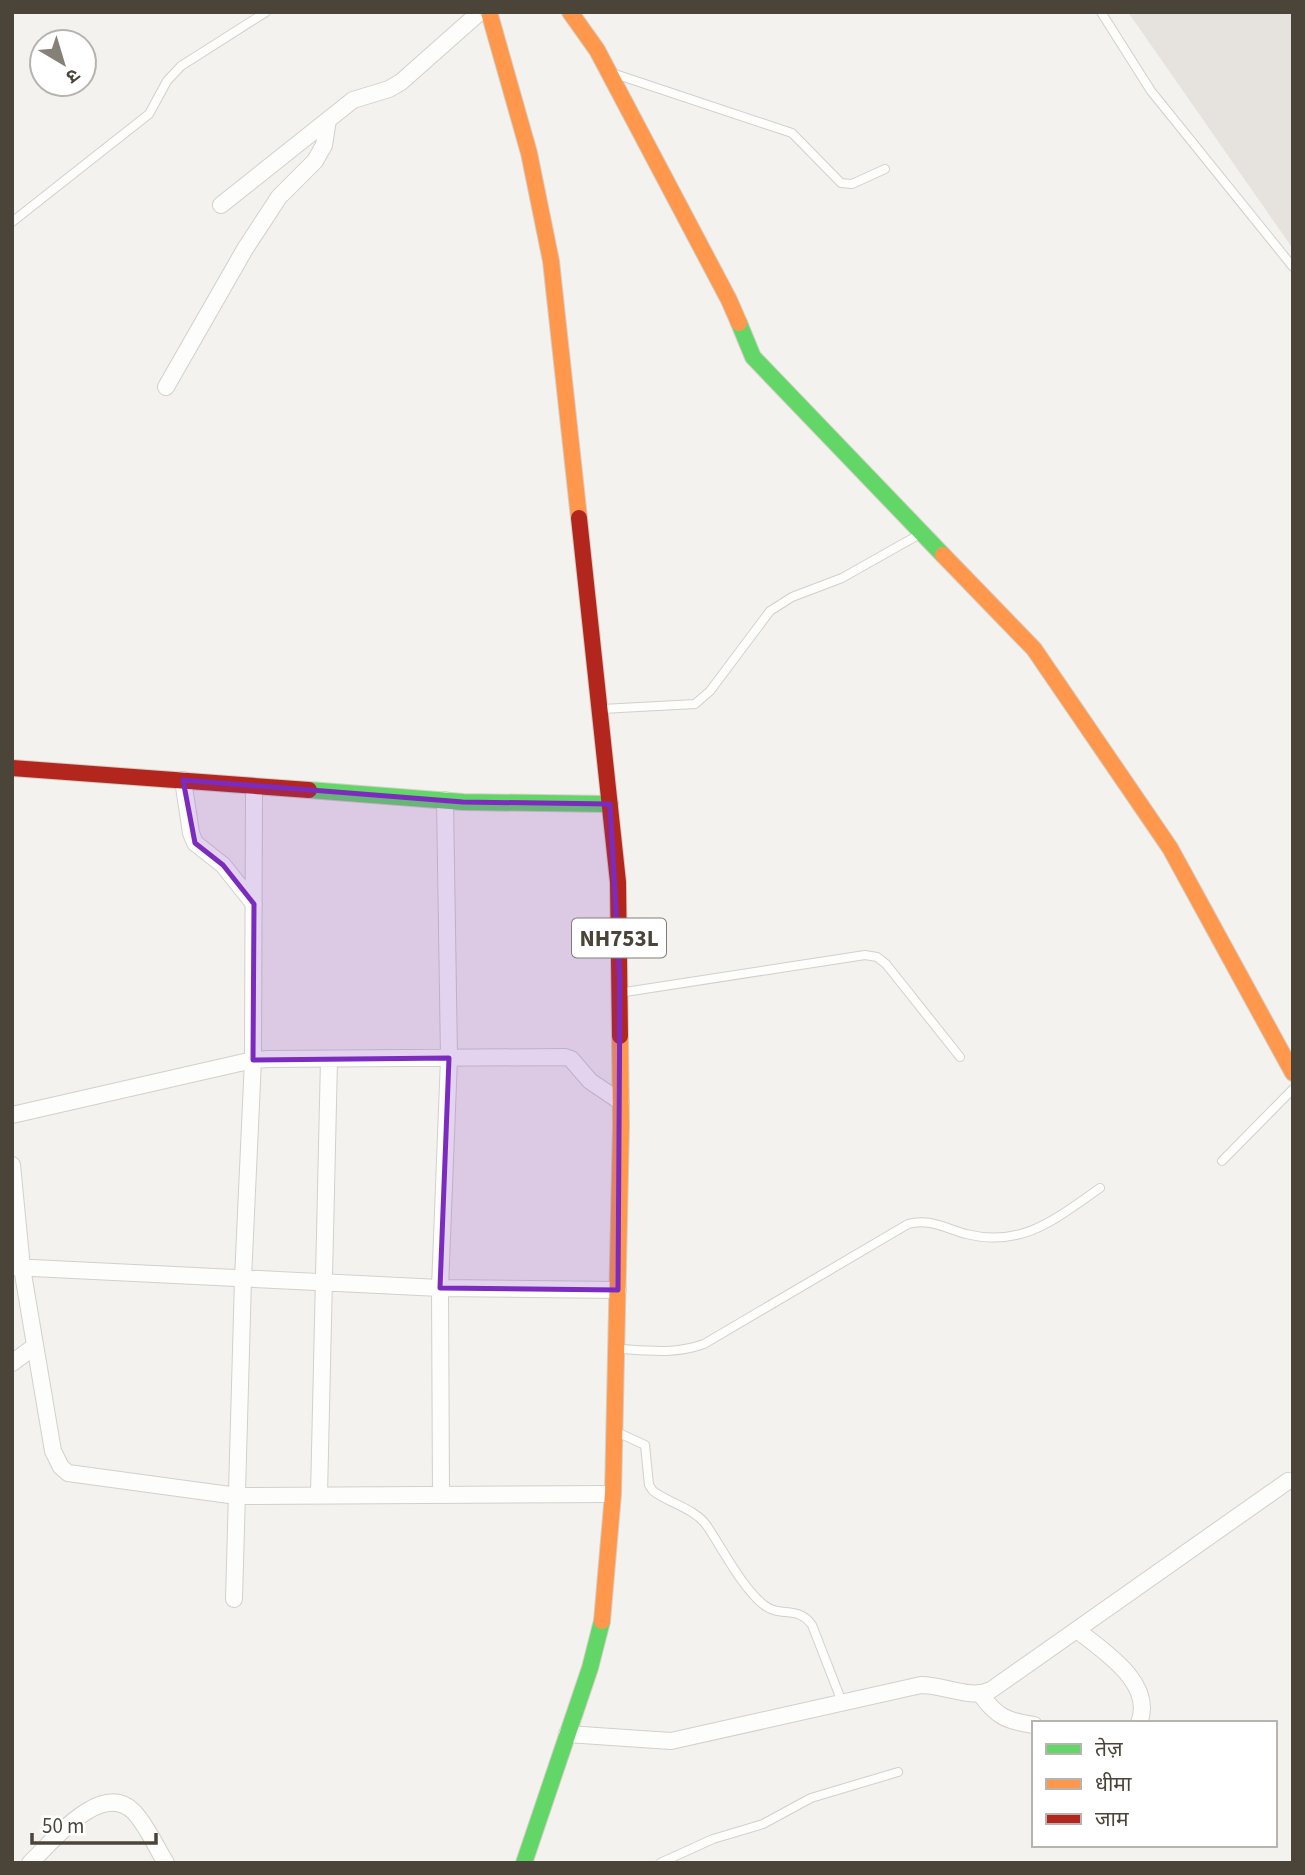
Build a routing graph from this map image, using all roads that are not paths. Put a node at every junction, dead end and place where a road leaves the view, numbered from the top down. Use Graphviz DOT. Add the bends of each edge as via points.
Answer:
graph roads {
  1 [pos="266,12"];
  2 [pos="480,12"];
  3 [pos="489,12"];
  4 [pos="570,12"];
  5 [pos="1101,12"];
  6 [pos="608,71"];
  7 [pos="328,120"];
  8 [pos="885,169"];
  9 [pos="222,205"];
  10 [pos="12,222"];
  11 [pos="1293,267"];
  12 [pos="166,387"];
  13 [pos="923,532"];
  14 [pos="598,709"];
  15 [pos="12,768"];
  16 [pos="183,780"];
  17 [pos="254,786"];
  18 [pos="445,800"];
  19 [pos="610,804"];
  20 [pos="254,904"];
  21 [pos="620,992"];
  22 [pos="960,1057"];
  23 [pos="449,1058"];
  24 [pos="329,1059"];
  25 [pos="254,1060"];
  26 [pos="1293,1073"];
  27 [pos="1293,1089"];
  28 [pos="621,1102"];
  29 [pos="12,1115"];
  30 [pos="1222,1161"];
  31 [pos="12,1165"];
  32 [pos="1100,1188"];
  33 [pos="17,1267"];
  34 [pos="243,1279"];
  35 [pos="324,1283"];
  36 [pos="440,1288"];
  37 [pos="618,1290"];
  38 [pos="35,1346"];
  39 [pos="617,1349"];
  40 [pos="12,1363"];
  41 [pos="615,1431"];
  42 [pos="1289,1481"];
  43 [pos="613,1494"];
  44 [pos="319,1495"];
  45 [pos="441,1495"];
  46 [pos="237,1496"];
  47 [pos="234,1599"];
  48 [pos="1077,1630"];
  49 [pos="981,1695"];
  50 [pos="842,1702"];
  51 [pos="1139,1721"];
  52 [pos="1032,1724"];
  53 [pos="567,1734"];
  54 [pos="898,1772"];
  55 [pos="30,1863"];
  56 [pos="166,1863"];
  57 [pos="524,1863"];
  58 [pos="660,1863"];
  1 -- 10 [label="lane" via="181,66 149,114"];
  2 -- 7 [label="street" via="401,82 353,100"];
  3 -- 14 [label="main road, NH753L" via="550,243"];
  4 -- 6 [label="main road"];
  5 -- 11 [label="lane" via="1145,83"];
  6 -- 8 [label="lane" via="792,133 846,185"];
  6 -- 13 [label="main road" via="729,300 753,357"];
  7 -- 9 [label="street"];
  7 -- 12 [label="street" via="324,145 315,161 279,197"];
  13 -- 14 [label="lane" via="842,578 792,597 770,611 710,691 695,704"];
  13 -- 26 [label="main road" via="1034,649 1144,809"];
  14 -- 19 [label="main road, NH753L"];
  15 -- 16 [label="main road"];
  16 -- 17 [label="main road"];
  16 -- 20 [label="street" via="195,843 223,865"];
  17 -- 18 [label="main road"];
  17 -- 20 [label="street"];
  18 -- 19 [label="main road"];
  18 -- 23 [label="street"];
  19 -- 21 [label="main road, NH753L" via="618,882"];
  20 -- 25 [label="street"];
  21 -- 22 [label="lane" via="865,955 877,957"];
  21 -- 28 [label="main road, NH753L"];
  23 -- 24 [label="street"];
  23 -- 28 [label="street" via="565,1057"];
  23 -- 36 [label="street"];
  24 -- 25 [label="street"];
  24 -- 35 [label="street"];
  25 -- 29 [label="street"];
  25 -- 34 [label="street"];
  27 -- 30 [label="lane"];
  28 -- 37 [label="main road, NH753L"];
  31 -- 33 [label="street"];
  32 -- 39 [label="lane" via="1046,1225 1019,1235 978,1237 920,1220 704,1344 685,1351"];
  33 -- 34 [label="street"];
  33 -- 38 [label="street"];
  34 -- 35 [label="street"];
  34 -- 46 [label="street"];
  35 -- 36 [label="street"];
  35 -- 44 [label="street"];
  36 -- 37 [label="street"];
  36 -- 45 [label="street"];
  37 -- 39 [label="main road, NH753L"];
  38 -- 40 [label="street"];
  38 -- 46 [label="street" via="53,1451 68,1473"];
  39 -- 41 [label="main road, NH753L"];
  41 -- 43 [label="main road, NH753L"];
  41 -- 50 [label="lane" via="645,1445 653,1491 707,1525 761,1603 807,1618"];
  42 -- 48 [label="street"];
  43 -- 45 [label="street"];
  43 -- 53 [label="main road, NH753L" via="602,1620"];
  44 -- 45 [label="street"];
  44 -- 46 [label="street"];
  46 -- 47 [label="street"];
  48 -- 49 [label="street"];
  48 -- 51 [label="street" via="1132,1679 1142,1704"];
  49 -- 50 [label="street" via="921,1685"];
  49 -- 52 [label="street" via="993,1712"];
  50 -- 53 [label="street" via="671,1741"];
  53 -- 57 [label="main road, NH753L"];
  54 -- 58 [label="lane" via="811,1798 763,1824 713,1839"];
  55 -- 56 [label="street" via="81,1815 110,1801 124,1804 136,1814"];
}
